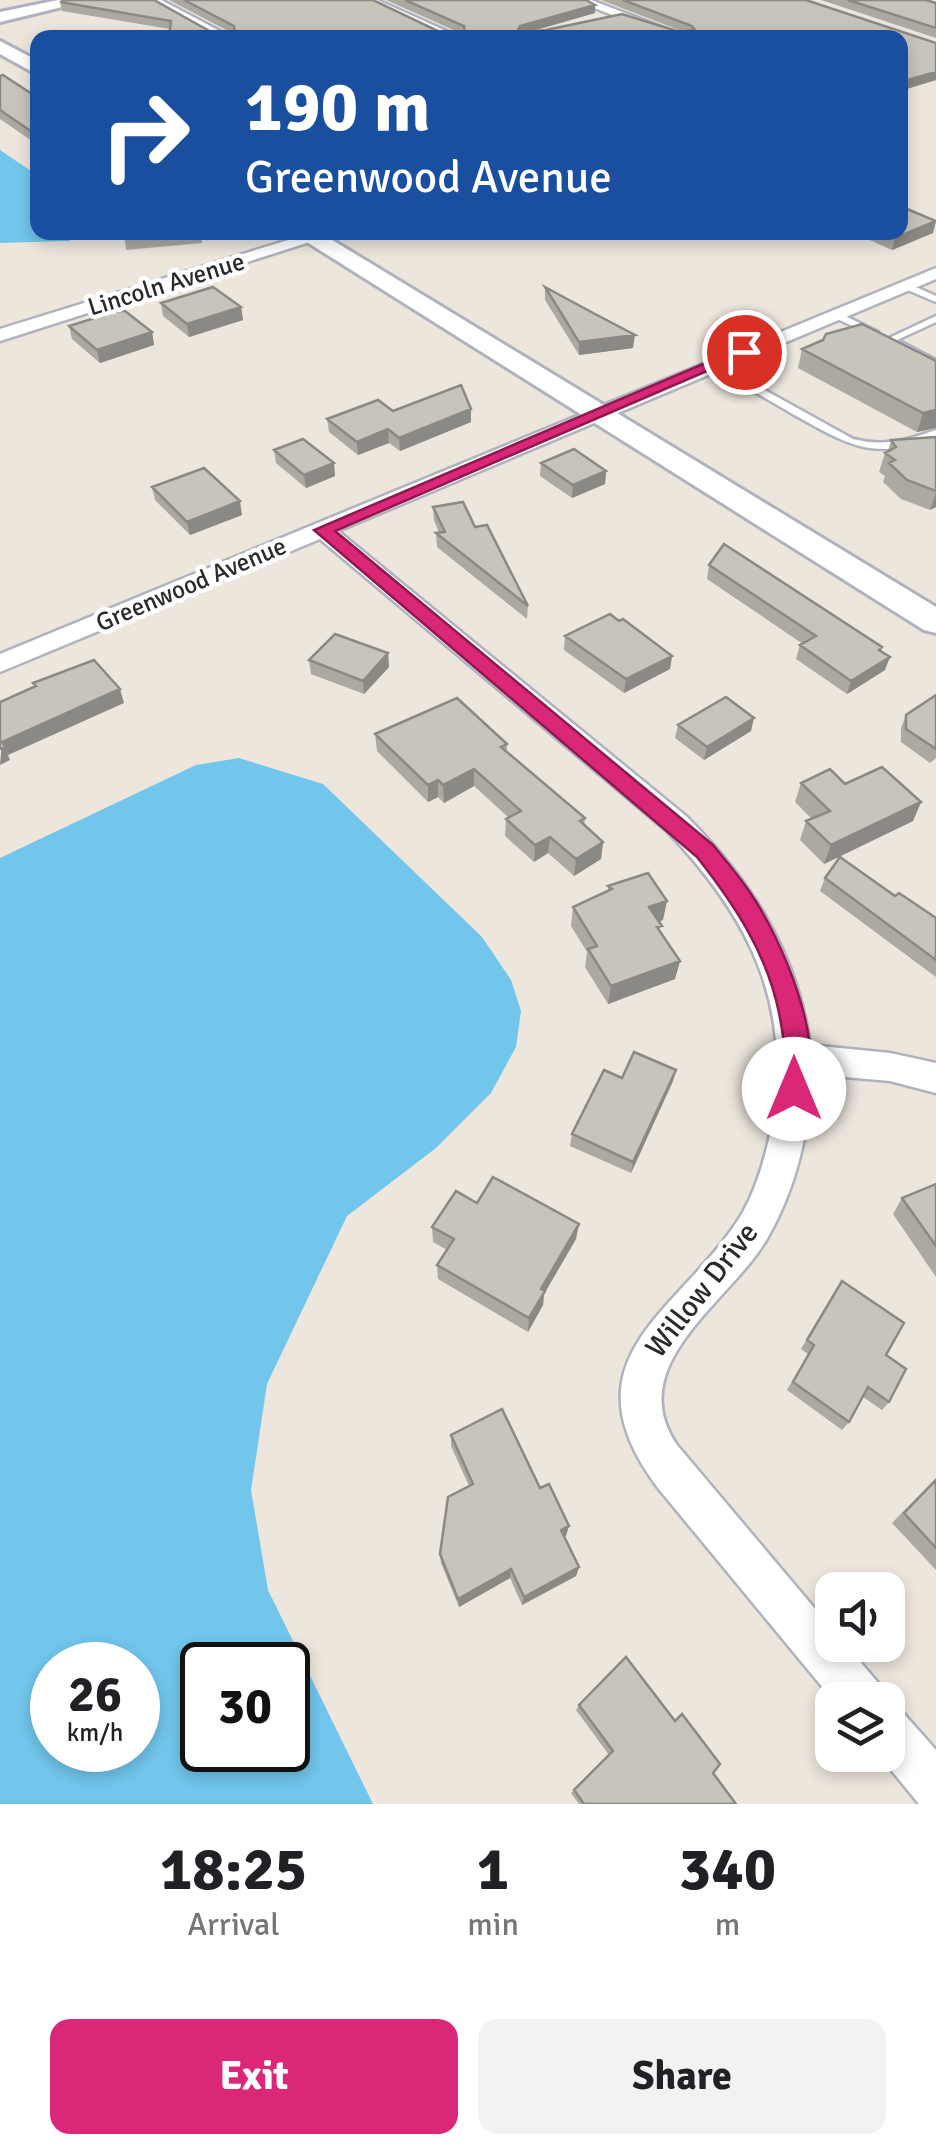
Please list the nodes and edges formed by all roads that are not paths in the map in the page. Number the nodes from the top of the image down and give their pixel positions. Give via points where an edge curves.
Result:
1 (84, 0) edge
2 (152, 0) edge
3 (367, 0) edge
4 (580, 0) edge
5 (618, 14) junction
6 (0, 17) edge
7 (594, 20) edge
8 (212, 30) edge
9 (437, 30) edge
10 (662, 30) edge
11 (0, 46) edge
12 (30, 64) edge
13 (300, 240) edge
14 (324, 240) edge
15 (936, 273) edge
16 (906, 286) junction
17 (936, 299) edge
18 (836, 314) junction
19 (936, 320) edge
20 (0, 336) edge
21 (890, 340) junction
22 (936, 364) edge
23 (713, 365) junction
24 (597, 414) junction
25 (936, 432) edge
26 (323, 530) junction
27 (936, 622) edge
28 (0, 664) edge
29 (798, 1058) junction
30 (936, 1078) edge
31 (847, 1682) edge
32 (905, 1751) edge
33 (936, 1788) edge

1 - 6 main road
2 - 8 street
3 - 9 street
4 - 5 street
5 - 7 street
5 - 10 street
11 - 12 main road
13 - 20 street, Lincoln Avenue
14 - 24 main road
15 - 16 street, Greenwood Avenue
16 - 17 lane
16 - 18 street, Greenwood Avenue
18 - 21 lane
18 - 23 street, Greenwood Avenue
19 - 21 lane
21 - 22 lane
23 - 24 street, Greenwood Avenue
23 - 25 lane via 870,448 895,448
24 - 26 street, Greenwood Avenue
24 - 27 main road
26 - 28 street, Greenwood Avenue
26 - 29 street, Willow Drive via 705,851 770,949
29 - 30 street
29 - 31 street, Willow Drive via 792,1120 769,1199 744,1244 644,1366 642,1424 674,1475
32 - 33 street

